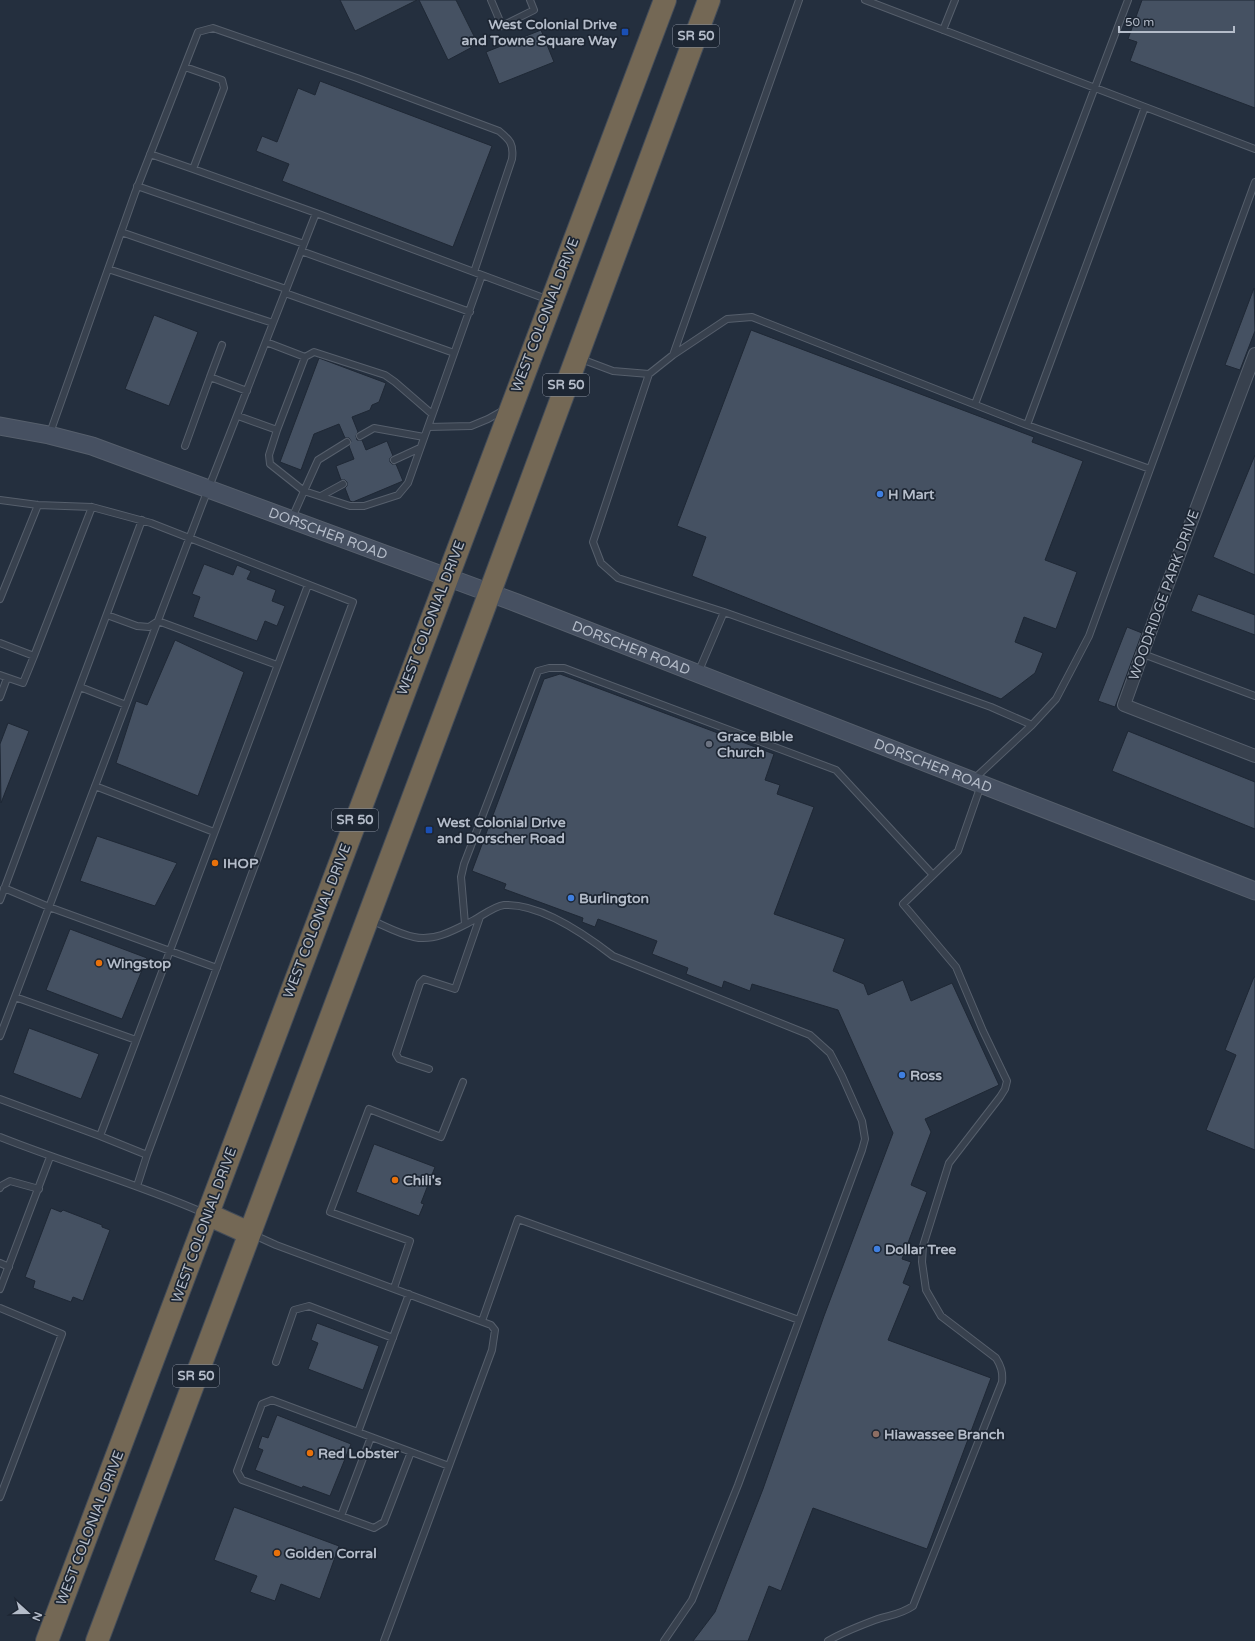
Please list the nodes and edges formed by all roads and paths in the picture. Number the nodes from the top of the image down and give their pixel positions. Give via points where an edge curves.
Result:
1 (491, 0) edge
2 (530, 0) edge
3 (665, 0) edge
4 (694, 0) edge
5 (709, 0) edge
6 (799, 0) edge
7 (865, 0) edge
8 (955, 0) edge
9 (1128, 0) edge
10 (943, 30) junction
11 (184, 67) junction
12 (682, 72) junction
13 (1096, 88) junction
14 (1145, 107) junction
15 (1255, 149) edge
16 (150, 154) junction
17 (193, 169) junction
18 (1255, 182) edge
19 (138, 186) junction
20 (316, 213) junction
21 (121, 232) junction
22 (304, 244) junction
23 (301, 251) junction
24 (108, 269) junction
25 (474, 272) junction
26 (482, 275) junction
27 (286, 291) junction
28 (551, 300) junction
29 (470, 312) junction
30 (273, 323) junction
31 (266, 342) junction
32 (222, 345) dead end
33 (454, 353) junction
34 (1255, 354) edge
35 (673, 355) junction
36 (305, 357) junction
37 (576, 357) junction
38 (649, 374) junction
39 (210, 377) junction
40 (248, 391) junction
41 (975, 404) junction
42 (511, 407) junction
43 (432, 414) junction
44 (238, 416) junction
45 (1028, 425) junction
46 (0, 426) edge
47 (428, 427) junction
48 (277, 430) junction
49 (50, 435) junction
50 (360, 436) dead end
51 (424, 437) junction
52 (347, 442) dead end
53 (185, 446) dead end
54 (420, 448) junction
55 (394, 460) dead end
56 (1150, 469) junction
57 (343, 484) dead end
58 (208, 489) junction
59 (304, 491) junction
60 (321, 496) junction
61 (0, 500) edge
62 (18, 502) junction
63 (0, 503) edge
64 (38, 505) junction
65 (92, 507) junction
66 (291, 519) junction
67 (142, 520) junction
68 (190, 539) junction
69 (446, 576) junction
70 (308, 585) junction
71 (490, 593) junction
72 (0, 599) edge
73 (724, 612) junction
74 (107, 615) junction
75 (158, 621) junction
76 (0, 643) edge
77 (1143, 654) junction
78 (34, 656) junction
79 (277, 665) junction
80 (698, 673) junction
81 (0, 675) edge
82 (7, 678) junction
83 (80, 687) junction
84 (1255, 696) edge
85 (0, 697) edge
86 (126, 705) junction
87 (1032, 725) junction
88 (1255, 756) edge
89 (977, 782) junction
90 (95, 786) junction
91 (214, 832) junction
92 (932, 875) junction
93 (4, 888) junction
94 (1255, 891) edge
95 (0, 900) edge
96 (49, 907) junction
97 (480, 917) junction
98 (367, 919) junction
99 (465, 924) junction
100 (169, 951) junction
101 (217, 968) junction
102 (15, 997) junction
103 (0, 1036) edge
104 (136, 1040) junction
105 (429, 1069) dead end
106 (462, 1082) dead end
107 (0, 1099) edge
108 (100, 1136) junction
109 (0, 1137) edge
110 (147, 1155) junction
111 (50, 1157) junction
112 (137, 1186) junction
113 (0, 1188) edge
114 (39, 1189) junction
115 (207, 1214) junction
116 (250, 1233) junction
117 (0, 1263) edge
118 (9, 1267) junction
119 (394, 1288) junction
120 (0, 1289) edge
121 (409, 1294) junction
122 (0, 1308) edge
123 (799, 1320) junction
124 (482, 1321) junction
125 (393, 1338) junction
126 (276, 1362) dead end
127 (358, 1432) junction
128 (371, 1437) junction
129 (411, 1452) junction
130 (449, 1466) junction
131 (0, 1497) edge
132 (342, 1516) junction
133 (56, 1616) junction
134 (47, 1641) edge
135 (52, 1641) edge
136 (96, 1641) edge
137 (384, 1641) edge
138 (664, 1641) edge
139 (828, 1641) edge

1 - 2 lane via 502,26 534,10
3 - 28 highway, WEST COLONIAL DRIVE / SR 50
4 - 12 highway
5 - 12 highway, SR 50
6 - 35 lane
7 - 10 lane
8 - 10 lane
9 - 13 lane
10 - 13 lane
11 - 16 lane
11 - 17 lane via 222,80 224,88
11 - 25 lane via 198,32 213,28 499,131 510,140 512,159
12 - 37 highway, SR 50
13 - 14 lane
13 - 41 lane
14 - 15 lane
14 - 45 lane
16 - 17 lane
16 - 19 lane
17 - 20 lane
18 - 56 lane
19 - 21 lane
19 - 22 lane
20 - 22 lane
20 - 25 lane
21 - 24 lane
21 - 27 lane
22 - 23 lane
23 - 27 lane
23 - 29 lane
24 - 30 lane
24 - 49 lane
25 - 26 lane
26 - 28 lane
26 - 29 lane
27 - 30 lane
27 - 33 lane
28 - 42 highway, WEST COLONIAL DRIVE / SR 50
29 - 33 lane
30 - 31 lane
31 - 36 lane
31 - 40 lane
32 - 39 lane
33 - 43 lane
34 - 77 street, WOODRIDGE PARK DRIVE
35 - 38 lane
35 - 41 lane via 727,319 752,317
36 - 43 lane via 314,352 385,375
36 - 48 lane
37 - 38 lane via 612,371
37 - 71 highway, SR 50
38 - 73 lane via 593,542 601,563 618,578
39 - 40 lane
39 - 53 lane
40 - 44 lane
41 - 45 lane
42 - 47 lane via 471,426
42 - 69 highway, WEST COLONIAL DRIVE / SR 50
43 - 47 lane
44 - 48 lane
44 - 58 lane
45 - 56 lane
46 - 49 street, DORSCHER ROAD
47 - 51 lane
48 - 59 lane via 269,455 270,464
49 - 58 street, DORSCHER ROAD via 92,446
50 - 51 lane via 374,428
51 - 54 lane
52 - 59 lane via 318,460
54 - 55 lane
54 - 60 lane via 408,483 398,495 364,506 350,506
56 - 87 lane via 1089,636 1056,699
57 - 60 lane
58 - 66 street, DORSCHER ROAD
58 - 68 lane
59 - 60 lane
59 - 66 lane
61 - 62 lane
62 - 63 lane
62 - 64 lane
64 - 65 lane
64 - 72 lane
65 - 67 lane
65 - 78 lane
66 - 69 street, DORSCHER ROAD
67 - 68 lane
67 - 74 lane
68 - 70 lane
68 - 75 lane
69 - 71 street, DORSCHER ROAD
69 - 115 highway, WEST COLONIAL DRIVE / SR 50
70 - 79 lane
70 - 101 lane via 353,602
71 - 80 street, DORSCHER ROAD
71 - 98 highway, SR 50
73 - 80 lane
73 - 87 lane via 991,707
74 - 75 lane via 137,626 149,627
74 - 83 lane
75 - 79 lane
75 - 86 lane
76 - 78 lane
77 - 84 lane
77 - 88 street, WOODRIDGE PARK DRIVE via 1124,705
78 - 82 lane via 23,684
79 - 91 lane
80 - 89 street, DORSCHER ROAD
81 - 82 lane
82 - 85 lane
83 - 86 lane
83 - 93 lane
86 - 90 lane
87 - 89 lane
89 - 92 lane via 958,852
89 - 94 street, DORSCHER ROAD
90 - 91 lane
90 - 96 lane
91 - 100 lane
92 - 99 lane via 836,770 564,668 549,668 538,671 464,864 461,877
92 - 139 lane via 902,904 956,967 1007,1081 1000,1097 949,1163 923,1246 922,1262 926,1290 941,1316 996,1358 1003,1374 1002,1382 913,1606
93 - 95 lane
93 - 96 lane
96 - 100 lane
96 - 102 lane
97 - 99 lane
97 - 105 lane via 455,989 424,979 420,983 405,1026 396,1054 399,1059
97 - 123 lane via 502,905 522,906 547,915 586,935 614,956 810,1035 830,1053 862,1121 865,1139
98 - 99 lane via 414,937 434,937 452,932
98 - 116 highway, SR 50
100 - 101 lane
100 - 104 lane
101 - 110 lane
102 - 103 lane
102 - 104 lane
104 - 108 lane
106 - 119 lane via 442,1137 369,1109 330,1212 410,1241
107 - 108 lane
108 - 110 lane
109 - 111 lane
110 - 112 lane
111 - 112 lane
111 - 114 lane
112 - 115 lane
113 - 114 lane via 10,1180
114 - 118 lane
115 - 116 highway
115 - 133 highway, WEST COLONIAL DRIVE / SR 50
116 - 119 lane
116 - 136 highway, SR 50
117 - 118 lane
118 - 120 lane
119 - 121 lane
121 - 124 lane
121 - 125 lane
122 - 131 lane via 62,1334
123 - 124 lane via 518,1219
123 - 138 lane via 692,1600
124 - 130 lane via 491,1325 494,1330 492,1350
125 - 126 lane via 309,1306 294,1310
125 - 127 lane
127 - 128 lane
127 - 132 lane via 272,1400 262,1404 237,1471 242,1480
128 - 129 lane
128 - 132 lane
129 - 130 lane
129 - 132 lane via 384,1522 374,1528
130 - 137 lane
133 - 134 highway, WEST COLONIAL DRIVE / SR 50
133 - 135 highway

